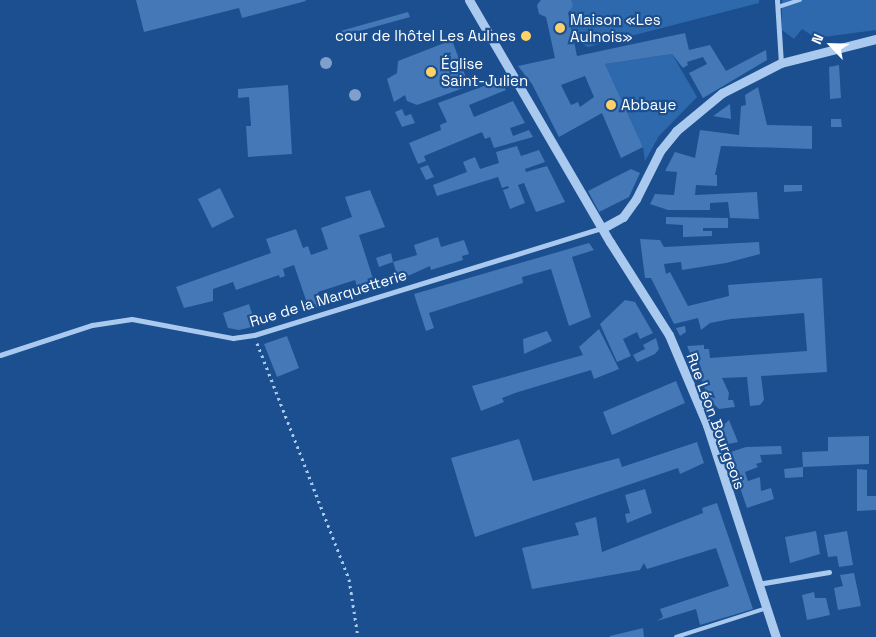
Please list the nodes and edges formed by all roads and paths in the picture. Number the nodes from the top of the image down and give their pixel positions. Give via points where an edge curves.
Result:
1 (469, 0) edge
2 (777, 0) edge
3 (800, 0) edge
4 (778, 7) junction
5 (876, 39) edge
6 (780, 63) junction
7 (602, 228) junction
8 (254, 335) junction
9 (0, 355) edge
10 (829, 572) dead end
11 (758, 584) junction
12 (767, 608) junction
13 (358, 637) edge
14 (676, 637) edge
15 (776, 637) edge

1 - 7 street, Rue Léon Bourgeois
2 - 4 street
3 - 4 lane
4 - 6 street
5 - 6 street
6 - 7 street via 743,80 687,118 660,151 636,199 623,217
7 - 8 street, Rue de la Marquetterie
7 - 11 street, Rue Léon Bourgeois via 669,335 689,380
8 - 9 street, Rue de la Marquetterie via 233,338 132,319 92,325
8 - 13 path via 349,579
10 - 11 street
11 - 12 street, Rue Léon Bourgeois
12 - 14 lane
12 - 15 street, Rue Léon Bourgeois

